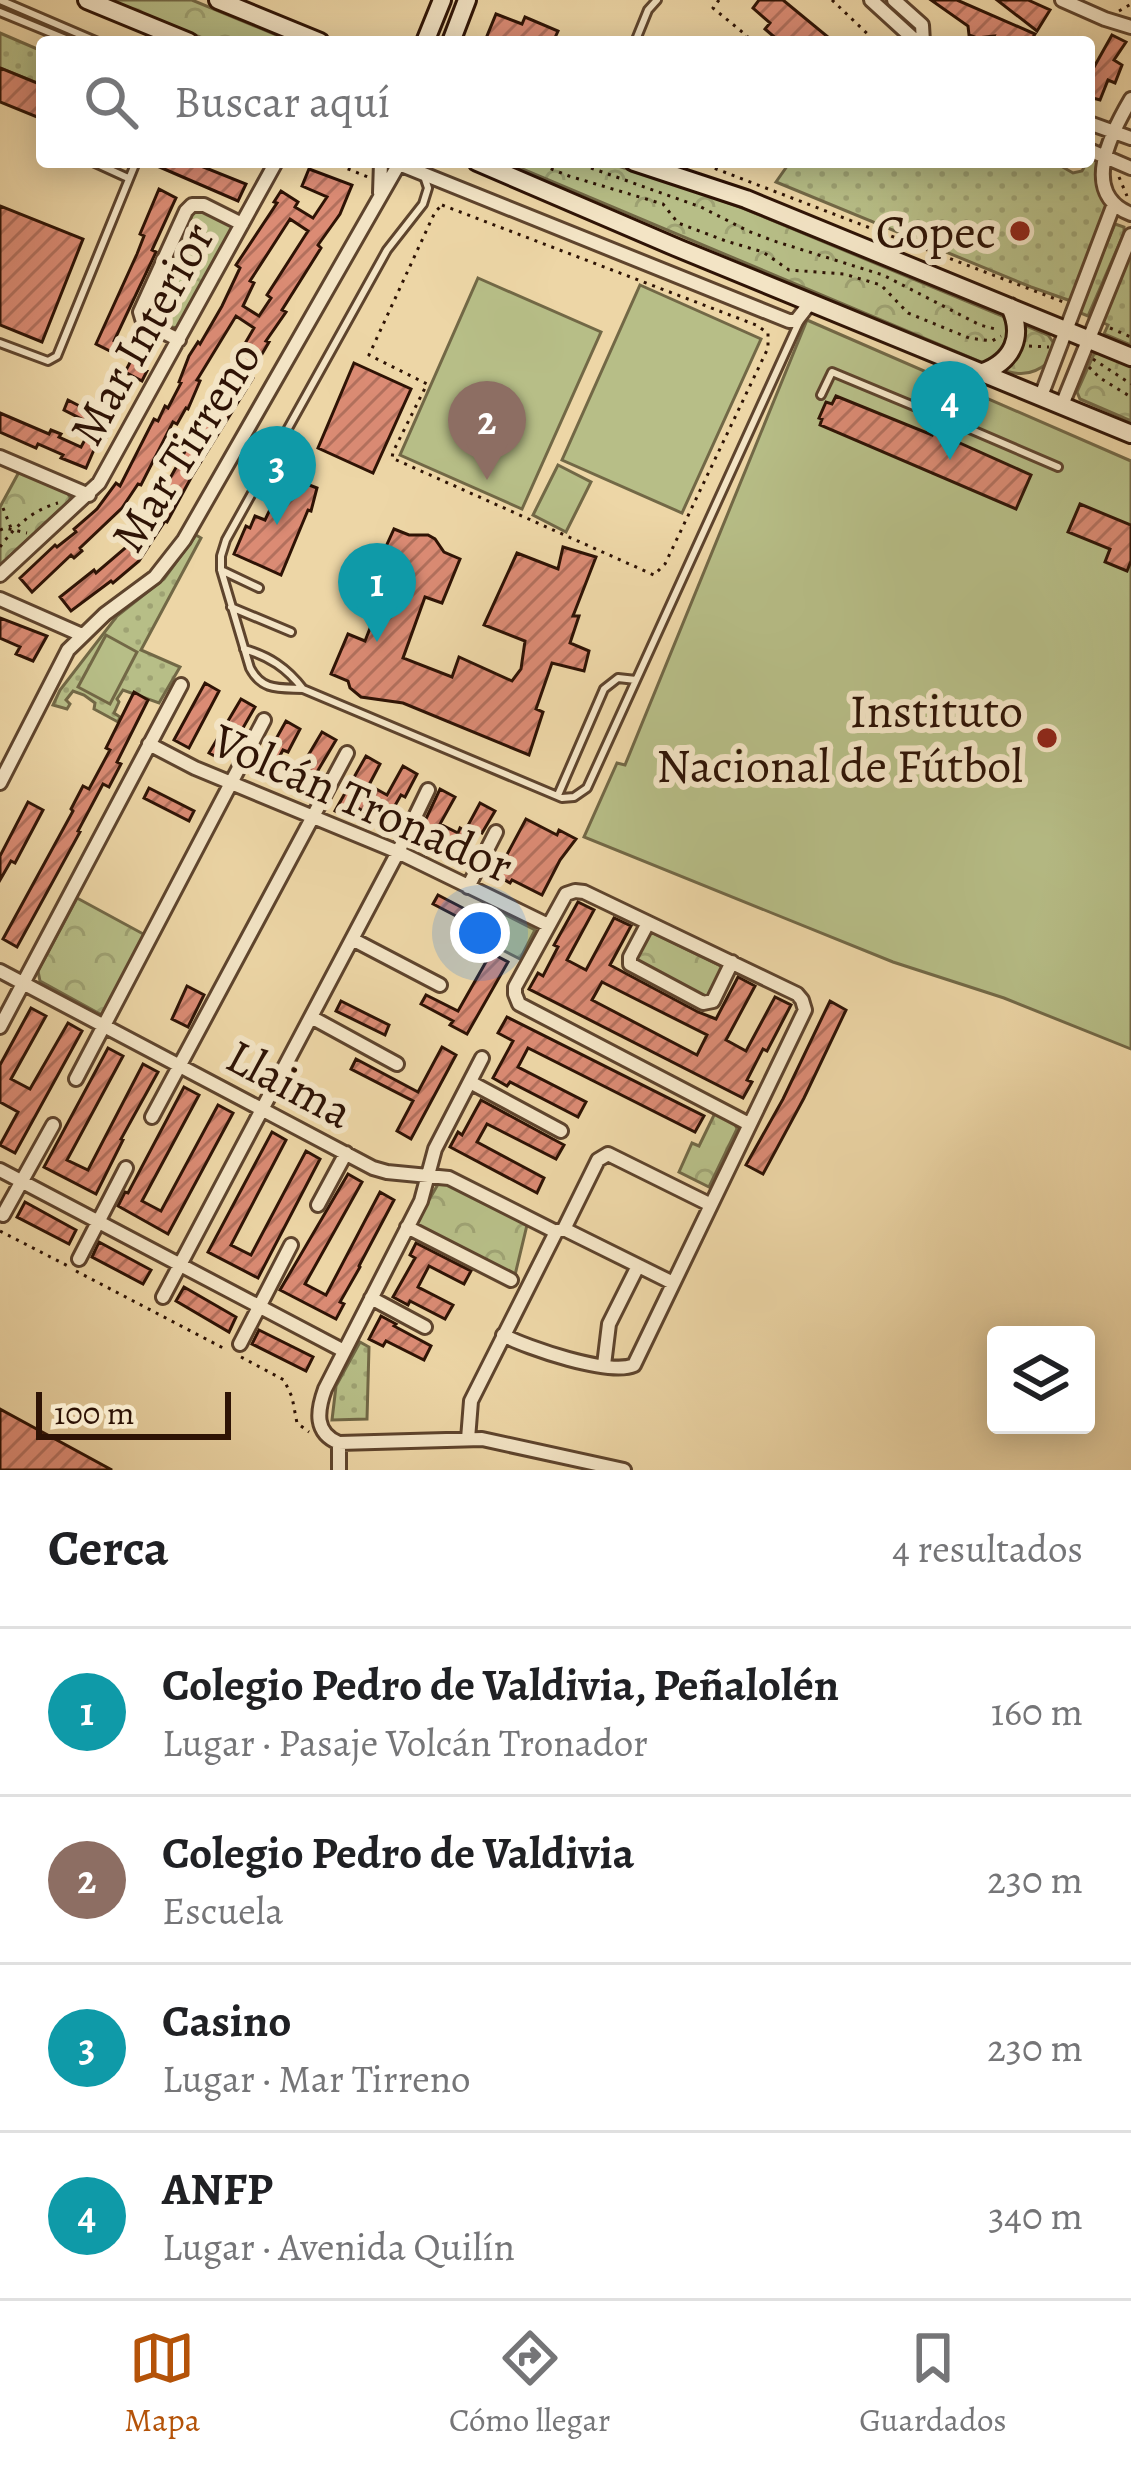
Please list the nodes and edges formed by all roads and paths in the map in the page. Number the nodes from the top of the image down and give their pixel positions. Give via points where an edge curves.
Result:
1 (0, 0) edge
2 (87, 0) edge
3 (218, 0) edge
4 (442, 0) edge
5 (467, 0) edge
6 (657, 0) edge
7 (718, 0) edge
8 (832, 0) edge
9 (871, 0) edge
10 (894, 0) edge
11 (1062, 0) edge
12 (0, 12) edge
13 (1131, 27) edge
14 (291, 35) edge
15 (58, 36) edge
16 (84, 36) edge
17 (174, 36) edge
18 (427, 36) edge
19 (453, 36) edge
20 (637, 36) edge
21 (747, 36) edge
22 (870, 36) edge
23 (913, 36) edge
24 (921, 36) edge
25 (1131, 99) edge
26 (1095, 126) edge
27 (1115, 132) junction
28 (1131, 138) edge
29 (1095, 153) edge
30 (1104, 158) junction
31 (106, 168) edge
32 (133, 168) edge
33 (273, 168) edge
34 (342, 168) edge
35 (381, 168) edge
36 (394, 168) edge
37 (408, 168) edge
38 (490, 168) edge
39 (549, 168) edge
40 (591, 168) edge
41 (652, 168) edge
42 (714, 168) edge
43 (1124, 169) edge
44 (424, 175) junction
45 (129, 178) junction
46 (1131, 184) edge
47 (380, 188) junction
48 (1123, 188) junction
49 (1114, 197) junction
50 (1130, 204) edge
51 (1131, 214) edge
52 (242, 224) junction
53 (1131, 235) edge
54 (1064, 301) dead end
55 (1010, 307) junction
56 (806, 310) junction
57 (1013, 333) junction
58 (1064, 337) junction
59 (179, 340) junction
60 (0, 343) edge
61 (1087, 352) junction
62 (1131, 357) edge
63 (952, 360) junction
64 (983, 372) junction
65 (1131, 385) edge
66 (821, 395) dead end
67 (1041, 396) junction
68 (1131, 397) edge
69 (1062, 405) junction
70 (933, 414) junction
71 (958, 424) junction
72 (1131, 434) edge
73 (393, 452) joint
74 (0, 457) edge
75 (1058, 466) dead end
76 (89, 494) junction
77 (3, 508) edge
78 (0, 530) edge
79 (12, 530) junction
80 (0, 547) edge
81 (220, 570) junction
82 (0, 575) edge
83 (259, 588) dead end
84 (0, 599) edge
85 (231, 608) junction
86 (291, 632) dead end
87 (82, 635) junction
88 (244, 649) junction
89 (636, 680) junction
90 (181, 685) dead end
91 (303, 689) junction
92 (264, 720) dead end
93 (0, 743) edge
94 (149, 744) junction
95 (16, 751) junction
96 (347, 753) dead end
97 (0, 782) edge
98 (232, 783) junction
99 (428, 790) dead end
100 (557, 796) junction
101 (312, 817) junction
102 (496, 832) dead end
103 (398, 852) junction
104 (468, 887) junction
105 (648, 923) junction
106 (548, 925) junction
107 (352, 939) junction
108 (732, 962) junction
109 (0, 971) edge
110 (23, 983) junction
111 (440, 985) dead end
112 (311, 1017) junction
113 (104, 1026) junction
114 (0, 1027) edge
115 (482, 1058) dead end
116 (397, 1064) dead end
117 (179, 1065) junction
118 (76, 1079) dead end
119 (470, 1082) junction
120 (262, 1109) junction
121 (152, 1117) dead end
122 (749, 1124) junction
123 (53, 1125) dead end
124 (561, 1131) dead end
125 (346, 1153) junction
126 (126, 1168) dead end
127 (0, 1170) edge
128 (427, 1176) junction
129 (22, 1182) junction
130 (711, 1204) junction
131 (318, 1205) dead end
132 (4, 1216) dead end
133 (98, 1222) junction
134 (407, 1227) junction
135 (560, 1230) junction
136 (0, 1231) edge
137 (291, 1245) dead end
138 (79, 1259) dead end
139 (179, 1265) junction
140 (638, 1266) junction
141 (511, 1280) dead end
142 (673, 1283) junction
143 (163, 1297) dead end
144 (371, 1298) junction
145 (259, 1307) junction
146 (425, 1327) dead end
147 (502, 1335) junction
148 (240, 1344) dead end
149 (344, 1351) junction
150 (604, 1365) junction
151 (324, 1434) junction
152 (468, 1439) junction
153 (339, 1443) junction
154 (608, 1468) edge
155 (339, 1470) edge
156 (624, 1470) edge

1 - 16 lane
2 - 17 main road
3 - 14 main road
4 - 18 main road
5 - 19 main road
6 - 20 lane
7 - 21 path via 713,8
8 - 22 path
9 - 23 street
10 - 24 street via 922,25
11 - 13 street
12 - 15 lane
25 - 27 street
26 - 27 street
27 - 28 street
27 - 30 street
29 - 30 street
30 - 43 street
30 - 49 street via 1103,188
31 - 45 lane
32 - 45 lane
33 - 52 street, Mar Interior
34 - 47 path
35 - 47 street, Mar Tirreno
36 - 47 street, Mar Tirreno
37 - 44 street
38 - 56 main road
39 - 57 path via 664,204 678,223 763,252 789,271 881,285 908,313 969,338
40 - 57 path via 774,242 883,275 980,325
41 - 55 main road
42 - 54 path
43 - 48 path
44 - 56 street via 789,321
44 - 81 lane via 423,204 387,250 283,436 226,540
45 - 60 lane via 57,356 48,361
46 - 48 path
47 - 87 street, Mar Tirreno via 177,550
48 - 49 path
48 - 50 path
49 - 51 street
49 - 58 street
52 - 59 street, Mar Interior
52 - 59 street via 204,205 186,211 140,312 145,324
53 - 61 street
55 - 57 main road
55 - 58 main road
56 - 63 main road
56 - 89 lane
57 - 58 path
57 - 64 main road via 1003,362
58 - 61 main road
58 - 67 street
59 - 76 street, Mar Interior
61 - 62 main road
61 - 65 path
61 - 68 path via 1100,378
61 - 69 street
63 - 64 main road
63 - 70 lane
64 - 67 main road
64 - 71 lane
66 - 70 lane via 832,372
67 - 69 main road
69 - 72 main road
70 - 71 lane via 943,427
71 - 75 lane
73 - 73 path via 428,384 369,356 442,205 768,333 768,348 654,575 394,460
74 - 76 street
76 - 79 path via 41,508
76 - 82 street, Mar Interior
77 - 79 path
78 - 79 path
79 - 80 path
81 - 83 lane
81 - 85 lane
84 - 87 street
85 - 86 lane
85 - 88 lane
87 - 95 street, Mar Tirreno
88 - 91 lane via 279,664
88 - 91 lane via 256,680
89 - 100 lane via 587,788
89 - 100 lane via 617,678 604,689
90 - 94 street
91 - 100 lane
92 - 98 street
93 - 95 street
94 - 98 street, Volcán Tronador
94 - 110 street
95 - 97 street, Mar Tirreno
96 - 101 street
98 - 101 street, Volcán Tronador
98 - 113 street
99 - 103 street
101 - 103 street, Volcán Tronador
101 - 117 street
102 - 104 street
103 - 104 street, Volcán Tronador
103 - 107 street
104 - 106 street, Volcán Tronador
105 - 106 street via 571,892
105 - 108 street
105 - 108 street via 630,964 704,1003 713,1001
106 - 122 street via 515,987 524,1008
107 - 111 street
107 - 112 street
108 - 122 street via 803,1003
109 - 110 street, Llaima
110 - 113 street, Llaima
110 - 114 street
112 - 116 street
112 - 120 street
113 - 117 street, Llaima
113 - 118 street
115 - 119 street
117 - 120 street, Llaima
117 - 121 street
119 - 124 street
119 - 128 street
120 - 125 street, Llaima
120 - 139 street
122 - 130 street
123 - 129 street
125 - 128 street, Llaima via 380,1171
125 - 131 street
126 - 133 street
127 - 129 street
128 - 134 street
128 - 135 street, Llaima via 456,1180
129 - 132 street
129 - 133 street
130 - 135 street via 605,1155
130 - 142 street
133 - 138 street
133 - 139 street
134 - 141 street
134 - 144 street
135 - 140 street, Llaima
135 - 147 street
136 - 151 path via 277,1375 297,1423
137 - 145 street
139 - 143 street
139 - 145 street
140 - 142 street, Llaima
140 - 150 street via 609,1324
142 - 150 street via 637,1361 623,1369
144 - 146 street
144 - 149 street
145 - 148 street
145 - 149 street
147 - 150 street
147 - 152 street via 471,1401
149 - 151 street via 323,1394
151 - 153 street
152 - 153 street
152 - 154 street
153 - 155 street
154 - 156 street

